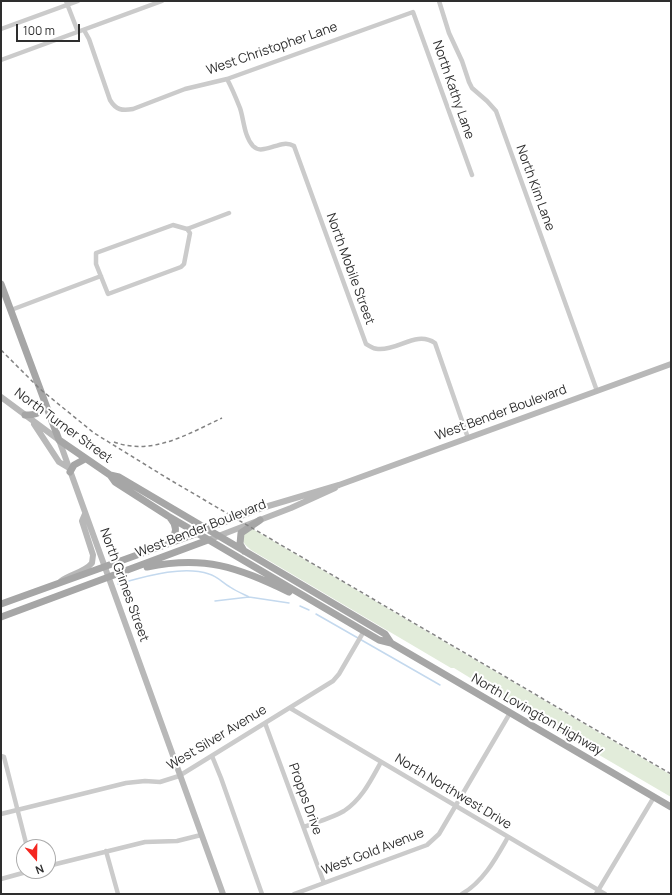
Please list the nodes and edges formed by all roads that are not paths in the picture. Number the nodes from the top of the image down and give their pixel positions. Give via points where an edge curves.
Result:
1 (78, 1) edge
2 (162, 1) edge
3 (439, 1) edge
4 (67, 3) edge
5 (413, 12) joint
6 (1, 29) edge
7 (84, 30) junction
8 (78, 32) junction
9 (1, 60) edge
10 (228, 79) junction
11 (472, 175) dead end
12 (229, 213) dead end
13 (188, 229) junction
14 (100, 276) junction
15 (1, 284) edge
16 (11, 310) junction
17 (671, 364) edge
18 (596, 391) junction
19 (1, 397) edge
20 (45, 404) junction
21 (25, 415) junction
22 (33, 421) junction
23 (468, 438) junction
24 (59, 440) junction
25 (85, 459) junction
26 (69, 470) junction
27 (110, 475) junction
28 (340, 485) junction
29 (85, 514) junction
30 (168, 516) junction
31 (260, 520) junction
32 (207, 529) junction
33 (197, 533) junction
34 (218, 536) junction
35 (208, 540) junction
36 (169, 543) junction
37 (244, 551) junction
38 (105, 567) junction
39 (129, 570) junction
40 (109, 578) junction
41 (58, 584) junction
42 (302, 595) junction
43 (19, 598) junction
44 (1, 604) edge
45 (23, 609) junction
46 (1, 617) edge
47 (364, 632) junction
48 (391, 643) junction
49 (290, 708) junction
50 (510, 713) junction
51 (265, 723) junction
52 (2, 756) edge
53 (212, 756) junction
54 (381, 762) junction
55 (179, 776) junction
56 (654, 797) junction
57 (455, 806) junction
58 (671, 807) edge
59 (18, 810) junction
60 (1, 814) edge
61 (304, 827) junction
62 (202, 835) junction
63 (508, 837) junction
64 (25, 839) edge
65 (106, 852) junction
66 (56, 864) edge
67 (16, 874) edge
68 (1, 878) edge
69 (324, 883) junction
70 (597, 892) edge
71 (118, 894) edge
72 (223, 894) edge
73 (262, 894) edge
74 (294, 894) edge
75 (462, 894) edge
76 (605, 894) edge

1 - 4 street
2 - 7 street
3 - 18 street, North Kim Lane via 472,88 496,111
4 - 6 street
4 - 8 street
5 - 10 street, West Christopher Lane
5 - 11 street, North Kathy Lane
7 - 8 street
7 - 10 street, West Christopher Lane via 110,100 119,110 133,109 186,89
8 - 9 street
10 - 23 street, North Mobile Street via 253,146 265,149 280,144 294,146 366,344 378,349 418,339 430,339 435,343
12 - 13 street
13 - 14 street via 173,225 96,253
13 - 14 street via 190,233 184,264 179,269 108,294
14 - 16 street
15 - 16 main road, North Grimes Street
16 - 20 main road, North Grimes Street
17 - 18 main road, West Bender Boulevard
18 - 23 main road, West Bender Boulevard
19 - 21 main road, North Turner Street
20 - 21 main road via 38,414
20 - 24 main road, North Grimes Street
21 - 22 main road, North Turner Street
22 - 24 main road, North Turner Street
22 - 26 main road via 59,462
23 - 28 main road, West Bender Boulevard
24 - 25 main road, North Turner Street
24 - 26 main road, North Grimes Street
25 - 26 main road
25 - 27 main road, North Turner Street
26 - 29 main road, North Grimes Street
27 - 30 main road, North Turner Street via 115,482
27 - 32 main road, North Turner Street via 119,477
28 - 31 main road, West Bender Boulevard via 329,492
28 - 32 main road, West Bender Boulevard via 266,506
29 - 38 main road, North Grimes Street
29 - 41 main road via 82,521 93,555 92,563 85,569 67,576
30 - 33 main road, North Turner Street
30 - 36 main road via 176,527
31 - 34 main road, West Bender Boulevard
31 - 37 main road via 241,533 240,544
32 - 33 main road, West Bender Boulevard
32 - 34 main road, North Lovington Highway
33 - 35 main road, North Turner Street
33 - 36 main road, West Bender Boulevard
34 - 35 main road, West Bender Boulevard
34 - 37 main road, North Lovington Highway
35 - 39 main road, West Bender Boulevard
35 - 42 main road, North Lovington Highway
36 - 38 main road, West Bender Boulevard
37 - 48 main road, North Lovington Highway via 385,634
38 - 40 main road, North Grimes Street
38 - 41 main road, West Bender Boulevard
39 - 40 main road, West Bender Boulevard
39 - 42 main road via 172,562 208,563 238,570
40 - 45 main road, West Bender Boulevard
40 - 55 main road, North Grimes Street
41 - 43 main road, West Bender Boulevard
42 - 47 main road, North Lovington Highway
43 - 44 main road, West Bender Boulevard
43 - 45 main road
45 - 46 main road, West Bender Boulevard
47 - 48 main road, North Lovington Highway
47 - 49 street, West Silver Avenue via 333,681
48 - 50 main road, North Lovington Highway
49 - 51 street, West Silver Avenue
49 - 54 street, North Northwest Drive
50 - 56 main road, North Lovington Highway
50 - 57 street, West Gold Avenue
51 - 53 street, West Silver Avenue
51 - 61 street, Propps Drive
52 - 59 street
53 - 55 street, West Silver Avenue
53 - 73 street
54 - 57 street, North Northwest Drive
54 - 61 street via 354,804 343,812
55 - 59 street, West Silver Avenue via 166,781 126,783
55 - 62 main road, North Grimes Street
56 - 58 main road, North Lovington Highway
56 - 70 street
57 - 63 street, North Northwest Drive
57 - 69 street, West Gold Avenue via 439,834 427,845
59 - 60 street, West Silver Avenue
59 - 64 street
61 - 69 street, Propps Drive
62 - 65 street via 177,841 145,842
62 - 72 main road, North Grimes Street
63 - 70 street, North Northwest Drive
63 - 75 street via 486,872
65 - 66 street
65 - 71 street
67 - 68 street
69 - 74 street, West Gold Avenue
70 - 76 street, North Northwest Drive

